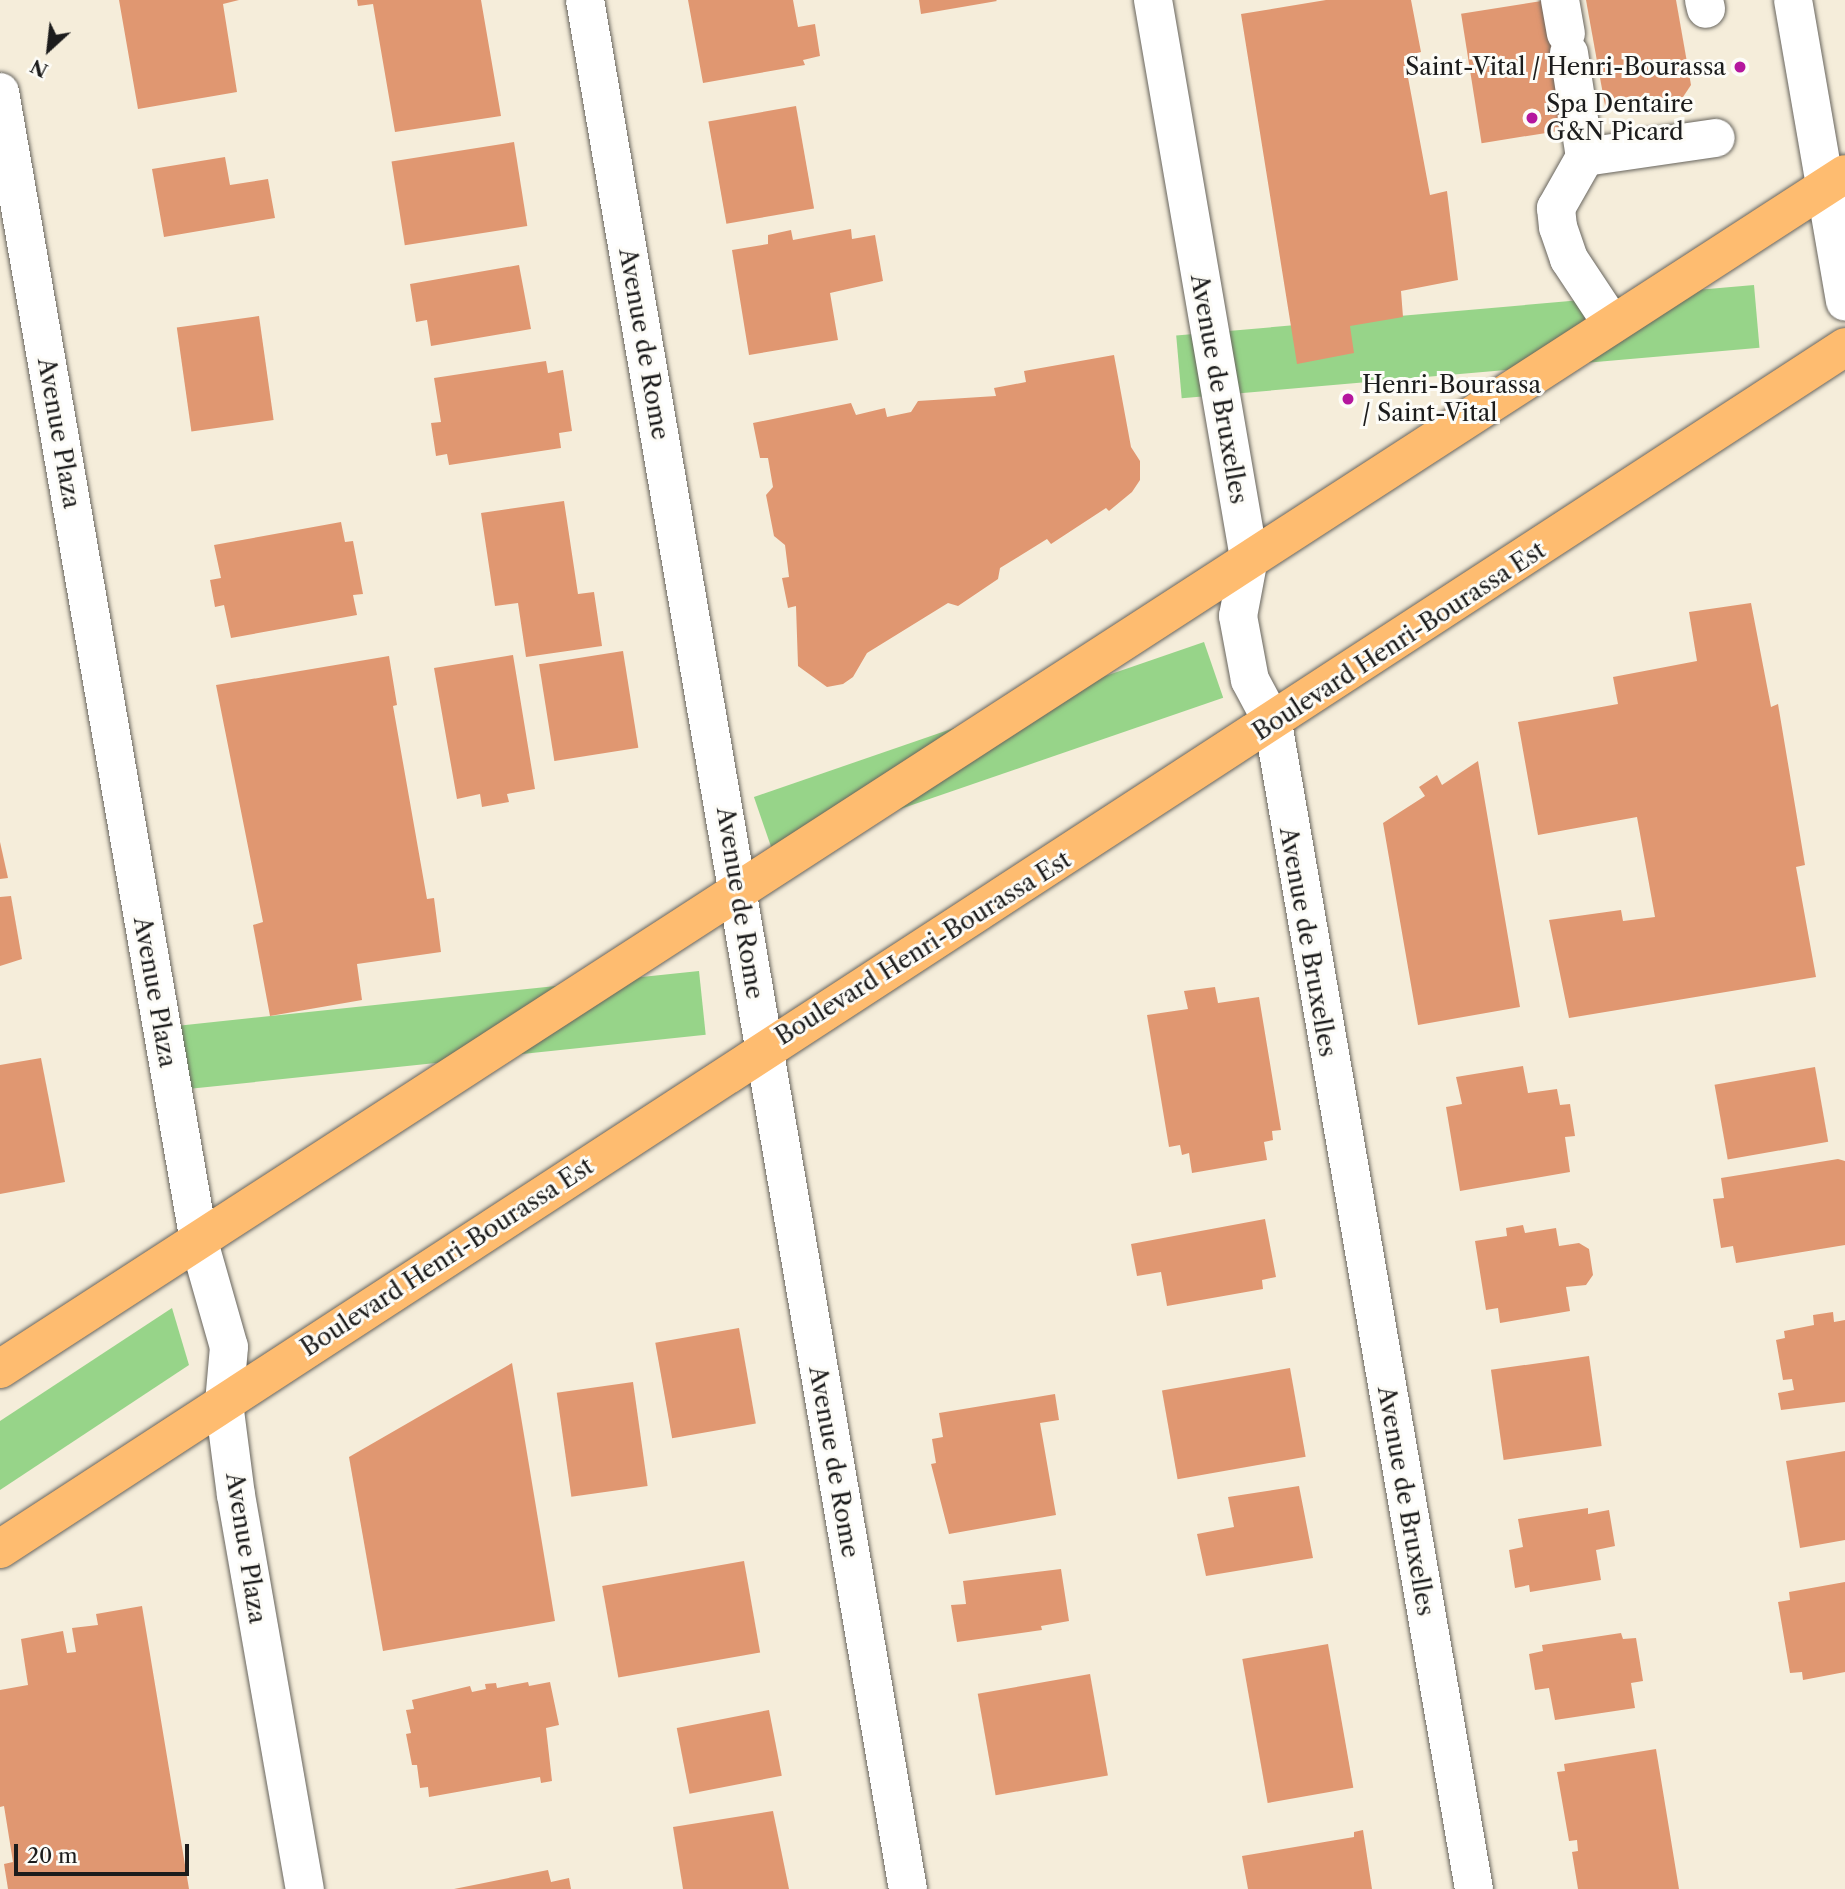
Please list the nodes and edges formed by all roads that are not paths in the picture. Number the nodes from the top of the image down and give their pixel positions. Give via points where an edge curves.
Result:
1 (585, 0) edge
2 (1153, 0) edge
3 (1793, 0) edge
4 (1565, 28) edge
5 (0, 92) edge
6 (1716, 138) dead end
7 (1585, 157) junction
8 (1835, 180) edge
9 (1845, 302) edge
10 (1612, 324) junction
11 (1845, 346) edge
12 (1249, 558) junction
13 (1273, 723) junction
14 (739, 889) junction
15 (762, 1049) junction
16 (199, 1242) junction
17 (0, 1368) edge
18 (224, 1403) junction
19 (0, 1549) edge
20 (305, 1889) edge
21 (908, 1889) edge
22 (1474, 1889) edge

1 - 14 street, Avenue de Rome
2 - 12 street, Avenue de Bruxelles
3 - 8 street
4 - 7 street
5 - 16 street, Avenue Plaza
6 - 7 street
7 - 10 street via 1556,208 1558,227 1569,259
8 - 9 street
8 - 10 main road
10 - 12 main road
11 - 13 main road, Boulevard Henri-Bourassa Est
12 - 13 street, Avenue de Bruxelles via 1238,616 1250,680
12 - 14 main road
13 - 15 main road, Boulevard Henri-Bourassa Est
13 - 22 street, Avenue de Bruxelles
14 - 15 street, Avenue de Rome
14 - 16 main road
15 - 18 main road, Boulevard Henri-Bourassa Est
15 - 21 street, Avenue de Rome
16 - 17 main road
16 - 18 street, Avenue Plaza via 229,1347
18 - 19 main road, Boulevard Henri-Bourassa Est
18 - 20 street, Avenue Plaza

